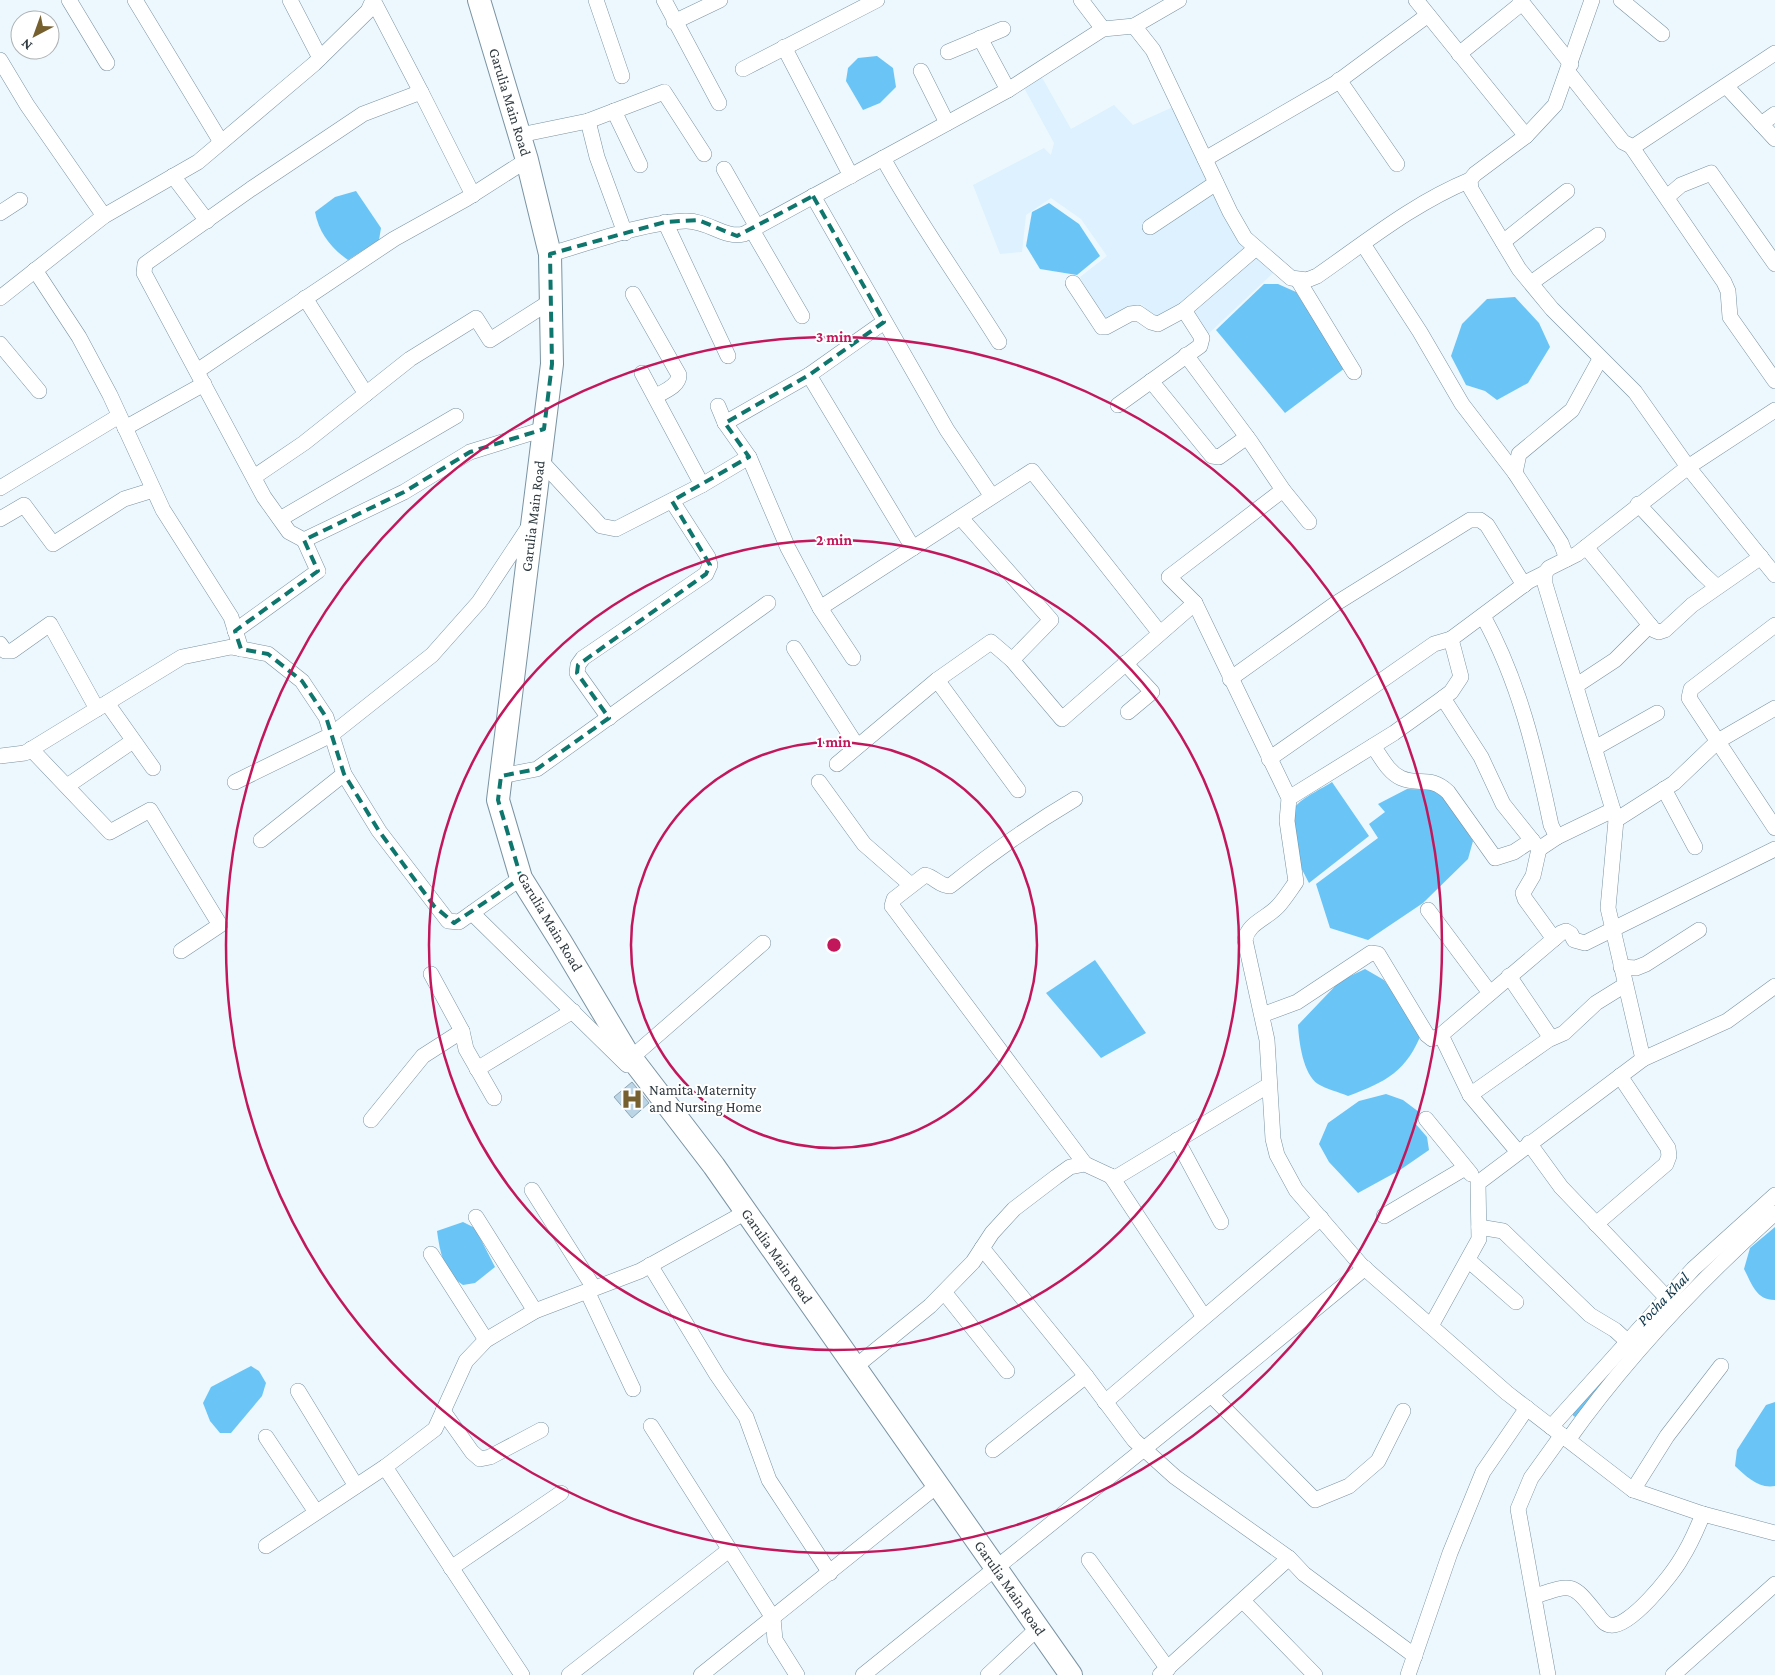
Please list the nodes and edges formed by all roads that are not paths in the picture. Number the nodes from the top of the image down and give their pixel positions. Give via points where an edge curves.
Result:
1 (69, 0) edge
2 (135, 0) edge
3 (290, 0) edge
4 (373, 0) edge
5 (479, 0) edge
6 (596, 0) edge
7 (664, 0) edge
8 (720, 0) edge
9 (877, 0) edge
10 (1081, 0) edge
11 (1179, 0) edge
12 (1416, 0) edge
13 (1592, 0) edge
14 (1621, 0) edge
15 (1521, 1) edge
16 (1428, 15) junction
17 (674, 22) junction
18 (1134, 26) junction
19 (1103, 28) junction
20 (1002, 29) dead end
21 (1662, 34) dead end
22 (980, 38) junction
23 (784, 47) junction
24 (948, 52) dead end
25 (1775, 53) edge
26 (1460, 54) junction
27 (320, 58) junction
28 (0, 60) edge
29 (107, 63) dead end
30 (1570, 68) junction
31 (743, 69) dead end
32 (921, 70) dead end
33 (622, 76) dead end
34 (1339, 80) junction
35 (1726, 86) junction
36 (1008, 90) junction
37 (421, 92) junction
38 (719, 103) dead end
39 (614, 111) junction
40 (1775, 114) edge
41 (588, 121) junction
42 (947, 123) junction
43 (1762, 124) junction
44 (520, 135) junction
45 (1526, 136) junction
46 (1775, 139) edge
47 (222, 142) junction
48 (1631, 146) junction
49 (704, 154) dead end
50 (884, 158) junction
51 (1205, 159) junction
52 (527, 160) junction
53 (1397, 164) dead end
54 (640, 166) dead end
55 (724, 169) dead end
56 (173, 176) junction
57 (851, 176) junction
58 (1470, 180) junction
59 (1216, 183) junction
60 (1567, 191) dead end
61 (473, 195) junction
62 (813, 196) junction
63 (1667, 197) junction
64 (20, 200) dead end
65 (0, 213) edge
66 (104, 216) junction
67 (207, 220) junction
68 (665, 222) junction
69 (1150, 227) dead end
70 (754, 228) junction
71 (625, 233) junction
72 (1598, 235) dead end
73 (1503, 242) junction
74 (1363, 244) junction
75 (1256, 248) junction
76 (550, 254) junction
77 (1775, 264) edge
78 (35, 270) junction
79 (1298, 280) junction
80 (1073, 283) dead end
81 (1531, 283) junction
82 (633, 294) dead end
83 (0, 298) edge
84 (305, 298) junction
85 (551, 301) junction
86 (1184, 310) junction
87 (802, 316) dead end
88 (884, 322) junction
89 (999, 342) dead end
90 (0, 344) edge
91 (1186, 355) junction
92 (728, 356) dead end
93 (1600, 359) junction
94 (1354, 372) dead end
95 (642, 374) dead end
96 (809, 375) junction
97 (200, 378) junction
98 (1151, 381) junction
99 (1775, 381) edge
100 (39, 391) dead end
101 (366, 394) junction
102 (656, 396) junction
103 (1118, 405) dead end
104 (718, 406) dead end
105 (1775, 410) edge
106 (456, 416) dead end
107 (122, 422) junction
108 (726, 423) junction
109 (544, 430) junction
110 (1247, 437) junction
111 (748, 457) junction
112 (540, 460) junction
113 (1688, 467) junction
114 (1515, 473) junction
115 (254, 477) junction
116 (702, 485) junction
117 (0, 488) edge
118 (153, 490) junction
119 (1282, 490) junction
120 (991, 495) junction
121 (672, 501) junction
122 (1638, 504) junction
123 (961, 518) junction
124 (0, 519) edge
125 (280, 519) junction
126 (533, 521) junction
127 (1309, 522) dead end
128 (304, 540) junction
129 (1586, 547) junction
130 (914, 548) junction
131 (1761, 557) junction
132 (1566, 559) junction
133 (1545, 573) junction
134 (1775, 575) edge
135 (1524, 585) junction
136 (1717, 586) junction
137 (768, 603) dead end
138 (1195, 603) junction
139 (820, 608) junction
140 (1483, 616) junction
141 (1650, 625) junction
142 (1775, 625) edge
143 (235, 631) junction
144 (1159, 632) junction
145 (1451, 639) junction
146 (0, 644) edge
147 (794, 648) dead end
148 (241, 649) junction
149 (854, 658) dead end
150 (1012, 660) junction
151 (1125, 663) junction
152 (1230, 679) junction
153 (937, 680) junction
154 (1577, 686) junction
155 (1443, 698) junction
156 (102, 706) junction
157 (1128, 712) dead end
158 (1658, 713) dead end
159 (1773, 715) edge
160 (609, 718) junction
161 (331, 735) junction
162 (133, 740) junction
163 (1718, 741) junction
164 (857, 746) junction
165 (1373, 746) junction
166 (1595, 748) junction
167 (32, 749) junction
168 (0, 756) edge
169 (1269, 759) junction
170 (838, 764) dead end
171 (153, 768) dead end
172 (344, 774) junction
173 (501, 776) junction
174 (236, 782) dead end
175 (819, 782) dead end
176 (67, 786) junction
177 (1664, 789) junction
178 (1018, 790) dead end
179 (1289, 798) junction
180 (1075, 799) dead end
181 (1614, 815) junction
182 (1775, 828) edge
183 (1557, 837) junction
184 (261, 840) dead end
185 (1536, 845) junction
186 (1695, 847) dead end
187 (1775, 850) edge
188 (521, 878) junction
189 (911, 885) junction
190 (1428, 910) dead end
191 (472, 914) junction
192 (1698, 930) dead end
193 (1613, 931) junction
194 (1554, 939) junction
195 (763, 943) dead end
196 (181, 951) dead end
197 (1621, 967) junction
198 (431, 974) dead end
199 (1509, 976) junction
200 (1625, 986) junction
201 (1775, 986) edge
202 (1490, 993) junction
203 (573, 1011) junction
204 (1262, 1015) junction
205 (462, 1031) junction
206 (1441, 1035) junction
207 (1551, 1038) junction
208 (1643, 1059) junction
209 (637, 1065) junction
210 (477, 1069) junction
211 (1620, 1076) junction
212 (1268, 1085) junction
213 (1470, 1095) junction
214 (494, 1098) dead end
215 (1426, 1119) dead end
216 (371, 1120) dead end
217 (1177, 1140) junction
218 (1524, 1148) junction
219 (1085, 1164) junction
220 (1465, 1168) junction
221 (1110, 1176) junction
222 (1478, 1183) junction
223 (532, 1190) dead end
224 (1775, 1196) edge
225 (746, 1212) junction
226 (1775, 1213) edge
227 (1384, 1216) dead end
228 (476, 1217) dead end
229 (1321, 1218) junction
230 (1221, 1222) dead end
231 (1596, 1224) junction
232 (1479, 1227) junction
233 (982, 1248) junction
234 (431, 1254) dead end
235 (1468, 1260) junction
236 (650, 1266) junction
237 (1365, 1268) junction
238 (590, 1290) junction
239 (944, 1292) junction
240 (1667, 1298) junction
241 (1516, 1302) dead end
242 (534, 1311) junction
243 (1204, 1317) junction
244 (1431, 1326) junction
245 (486, 1340) junction
246 (1627, 1341) junction
247 (1721, 1366) dead end
248 (855, 1367) junction
249 (1007, 1371) dead end
250 (1086, 1376) junction
251 (633, 1389) dead end
252 (298, 1391) dead end
253 (1211, 1395) junction
254 (1105, 1402) junction
255 (1527, 1408) junction
256 (443, 1411) junction
257 (1403, 1411) dead end
258 (650, 1426) dead end
259 (541, 1430) dead end
260 (1560, 1434) junction
261 (266, 1437) dead end
262 (1144, 1449) junction
263 (993, 1450) dead end
264 (385, 1467) junction
265 (356, 1486) junction
266 (938, 1486) junction
267 (1633, 1490) junction
268 (561, 1493) dead end
269 (316, 1512) junction
270 (1704, 1514) junction
271 (1775, 1533) edge
272 (266, 1546) dead end
273 (729, 1550) junction
274 (1289, 1558) junction
275 (1089, 1560) dead end
276 (451, 1568) junction
277 (996, 1568) junction
278 (830, 1573) junction
279 (1775, 1584) edge
280 (1535, 1596) junction
281 (1243, 1601) junction
282 (773, 1618) junction
283 (1038, 1628) junction
284 (1415, 1656) junction
285 (1172, 1670) edge
286 (522, 1675) edge
287 (569, 1675) edge
288 (701, 1675) edge
289 (797, 1675) edge
290 (863, 1675) edge
291 (988, 1675) edge
292 (1072, 1675) edge
293 (1315, 1675) edge
294 (1408, 1675) edge
295 (1548, 1675) edge
296 (1673, 1675) edge

1 - 29 street
2 - 47 street
3 - 27 street
4 - 27 street via 368,11
4 - 37 street
5 - 44 street, Garulia Main Road
6 - 33 street
7 - 17 street
8 - 17 street
9 - 23 street
10 - 19 street
11 - 18 street
12 - 16 street
13 - 30 street
14 - 21 street
15 - 26 street
15 - 30 street
16 - 26 street
16 - 34 street
17 - 38 street
18 - 19 street
18 - 51 street via 1154,50
19 - 36 street
20 - 22 street
22 - 24 street
22 - 36 street
23 - 31 street
23 - 57 street
25 - 35 street
26 - 45 street
27 - 47 street
28 - 66 street via 26,105
30 - 45 street via 1556,105
30 - 48 street via 1623,142
32 - 42 street
34 - 51 street
34 - 53 street
35 - 43 street
35 - 48 street
36 - 42 street
37 - 61 street
37 - 67 street via 363,114
39 - 41 street
39 - 49 street via 664,92
39 - 54 street
40 - 43 street
41 - 44 street
41 - 71 street via 597,157
42 - 50 street
43 - 46 street
44 - 52 street, Garulia Main Road
45 - 58 street
47 - 56 street via 198,162
48 - 63 street
50 - 57 street
50 - 89 street via 909,204
51 - 59 street
52 - 61 street
52 - 76 street, Garulia Main Road
55 - 70 street
56 - 66 street
56 - 67 street
57 - 62 street
58 - 73 street via 1471,189
58 - 74 street via 1448,189
59 - 69 street
59 - 75 street via 1245,238
60 - 73 street
61 - 84 street via 394,239
62 - 70 street
62 - 88 street
63 - 77 street via 1681,185 1711,173
63 - 99 street via 1724,282 1730,317
64 - 65 street
66 - 78 street
67 - 97 street via 145,264 144,273
68 - 70 street via 698,220 737,236
68 - 71 street
68 - 92 street
70 - 87 street
71 - 76 street
72 - 81 street
73 - 81 street
74 - 79 street via 1317,276
74 - 114 street via 1462,404
75 - 79 street via 1291,278
75 - 86 street
76 - 85 street, Garulia Main Road
78 - 83 street
78 - 107 street via 79,337
79 - 94 street
80 - 86 street via 1102,327 1138,313 1158,324
81 - 93 street
82 - 102 street via 679,375 675,384
84 - 97 street
84 - 101 street
85 - 101 street via 490,340 476,318 410,359
85 - 109 street, Garulia Main Road via 552,364
86 - 91 street via 1202,342
88 - 96 street
88 - 120 street via 946,430
90 - 100 street
91 - 98 street
91 - 110 street
93 - 113 street via 1635,392
93 - 114 street via 1572,410 1519,454
95 - 102 street
96 - 108 street
96 - 130 street
97 - 107 street
97 - 115 street
98 - 103 street
98 - 110 street via 1207,454 1219,457
101 - 115 street
102 - 116 street
104 - 108 street
105 - 113 street
106 - 125 street
107 - 117 street
107 - 118 street
108 - 111 street
109 - 112 street, Garulia Main Road
109 - 128 street via 470,452 404,492
110 - 119 street
111 - 116 street
111 - 139 street via 788,548
112 - 121 street via 601,526 616,529
112 - 126 street, Garulia Main Road
113 - 122 street
113 - 131 street
114 - 132 street via 1561,543
115 - 125 street
116 - 121 street
118 - 124 street via 124,499 53,544 24,505
118 - 143 street via 231,617
119 - 127 street
119 - 138 street via 1169,577
120 - 123 street
120 - 144 street via 1032,471
121 - 160 street via 710,565 706,574 583,658 578,665 577,673
122 - 129 street
122 - 136 street
123 - 130 street
123 - 150 street via 1051,620
125 - 128 street via 289,532
126 - 161 street via 478,602 432,655
126 - 173 street, Garulia Main Road
128 - 143 street via 318,571
129 - 132 street
129 - 141 street
130 - 139 street
131 - 134 street
131 - 136 street
132 - 133 street
133 - 135 street
133 - 154 street via 1545,584
135 - 140 street
135 - 152 street via 1487,525 1480,520 1470,520 1335,604
136 - 141 street via 1665,630 1660,632
137 - 160 street
138 - 144 street
138 - 152 street
139 - 149 street
140 - 145 street
140 - 183 street via 1501,649 1512,679 1535,748 1551,825
141 - 154 street via 1615,660
142 - 163 street via 1691,689 1689,698
143 - 148 street
144 - 151 street
145 - 155 street via 1461,677 1452,692
145 - 169 street via 1434,644
146 - 156 street via 5,651 12,651 50,624
147 - 164 street
148 - 156 street via 230,647 182,657
148 - 161 street via 268,654 302,681 326,717
150 - 151 street via 1062,719
150 - 153 street via 991,642
151 - 157 street via 1152,692
152 - 169 street
153 - 164 street
153 - 178 street
154 - 166 street
155 - 165 street
155 - 185 street via 1481,757 1504,804
156 - 162 street
156 - 167 street
158 - 166 street
159 - 163 street
160 - 173 street via 538,768
161 - 172 street
161 - 174 street
162 - 171 street
162 - 176 street
163 - 177 street
163 - 182 street
164 - 170 street
165 - 179 street
165 - 185 street via 1390,770 1404,779 1440,784 1495,858
166 - 181 street
167 - 168 street
167 - 176 street
169 - 179 street
172 - 184 street
172 - 191 street via 378,831 448,921 459,922
173 - 188 street, Garulia Main Road via 498,800
175 - 189 street via 864,844
176 - 196 street via 110,832 150,810 220,925
177 - 181 street
177 - 186 street
179 - 204 street via 1287,821 1296,882 1269,916 1251,926 1245,940
180 - 189 street via 1046,816 950,886 939,884 933,876 926,875
181 - 183 street
181 - 193 street via 1608,908
183 - 185 street
185 - 194 street via 1533,876 1523,893
187 - 193 street
188 - 191 street
188 - 209 street, Garulia Main Road
189 - 219 street via 894,899 895,913
190 - 202 street
191 - 203 street
192 - 197 street via 1646,964 1636,968
193 - 194 street via 1585,943 1574,940 1566,931
193 - 197 street
194 - 199 street
195 - 209 street
197 - 200 street
198 - 205 street
199 - 202 street
199 - 207 street
200 - 207 street via 1596,1002 1564,1033
200 - 208 street
201 - 208 street via 1727,1021
202 - 206 street
203 - 209 street via 627,1064
203 - 210 street
204 - 206 street via 1297,1002 1371,952 1378,954 1426,1035 1432,1038
204 - 212 street via 1267,1040
205 - 210 street via 466,1049
205 - 216 street via 423,1056
206 - 213 street
207 - 213 street
208 - 211 street
209 - 225 street, Garulia Main Road
210 - 214 street
211 - 218 street
211 - 231 street via 1668,1148 1669,1156 1666,1164
212 - 217 street
212 - 229 street via 1273,1138 1278,1155 1296,1190
213 - 218 street
215 - 220 street
217 - 221 street via 1115,1178
217 - 230 street
218 - 222 street
218 - 231 street
219 - 221 street
219 - 233 street via 1070,1167 1014,1210
220 - 222 street
220 - 227 street
221 - 243 street
222 - 232 street
223 - 238 street
224 - 240 street via 1693,1269
225 - 236 street
225 - 248 street, Garulia Main Road
226 - 260 street via 1691,1294 1600,1395
228 - 242 street
229 - 237 street
229 - 243 street
231 - 240 street
232 - 235 street via 1479,1239
232 - 246 street via 1503,1231 1590,1315
233 - 239 street
233 - 250 street
234 - 245 street
235 - 241 street
235 - 244 street
236 - 238 street
236 - 278 street via 746,1417 769,1480
237 - 244 street
237 - 253 street
238 - 242 street
238 - 251 street
239 - 248 street
239 - 249 street
240 - 246 street
242 - 245 street
243 - 254 street
244 - 255 street
245 - 256 street via 466,1360
246 - 260 street
247 - 267 street via 1667,1436
248 - 266 street, Garulia Main Road
250 - 254 street
250 - 263 street
252 - 265 street
253 - 257 street via 1315,1500 1349,1486 1378,1461
253 - 262 street
254 - 262 street
255 - 260 street
255 - 284 street via 1483,1472 1450,1553
256 - 259 street via 480,1459
256 - 264 street via 435,1428
258 - 273 street
260 - 267 street
260 - 280 street via 1530,1478 1518,1509
261 - 269 street
262 - 274 street via 1175,1477
262 - 277 street
264 - 265 street
264 - 276 street
265 - 269 street
266 - 277 street, Garulia Main Road
266 - 278 street
267 - 270 street
268 - 276 street
269 - 272 street
270 - 271 street
270 - 280 street via 1680,1561 1656,1592 1620,1624 1603,1622 1579,1591 1571,1587
273 - 282 street
273 - 287 street
274 - 281 street
274 - 284 street via 1304,1574
275 - 285 street
276 - 286 street
277 - 283 street, Garulia Main Road
277 - 290 street
278 - 282 street
279 - 296 street
280 - 295 street
281 - 285 street
281 - 293 street
282 - 288 street
282 - 289 street via 775,1640
283 - 291 street
283 - 292 street, Garulia Main Road
284 - 294 street

